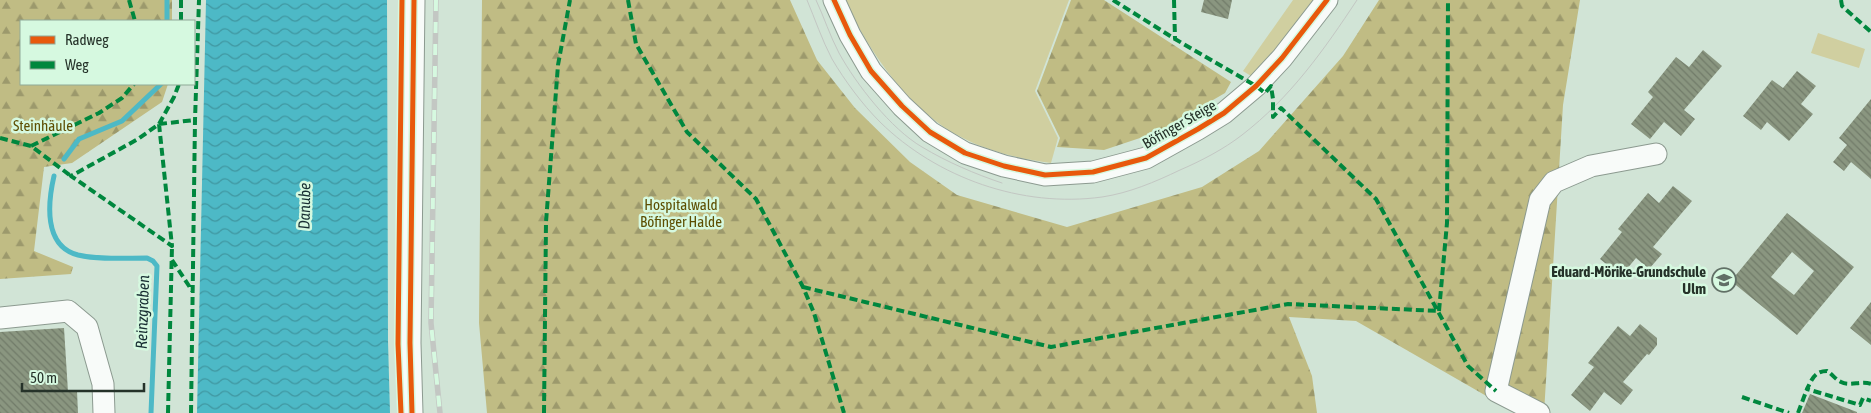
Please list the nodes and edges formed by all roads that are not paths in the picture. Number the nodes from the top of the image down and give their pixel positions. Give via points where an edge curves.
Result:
1 (414, 0) edge
2 (834, 0) edge
3 (1327, 0) edge
4 (1656, 154) dead end
5 (0, 318) edge
6 (104, 413) edge
7 (412, 413) edge
8 (1539, 413) edge

1 - 7 street
2 - 3 street, Böfinger Steige via 871,71 930,132 965,153 1045,175 1093,172 1146,158 1224,113 1282,58
4 - 8 street via 1591,166 1554,182 1540,200 1496,391
5 - 6 street via 68,311 87,327 104,384

